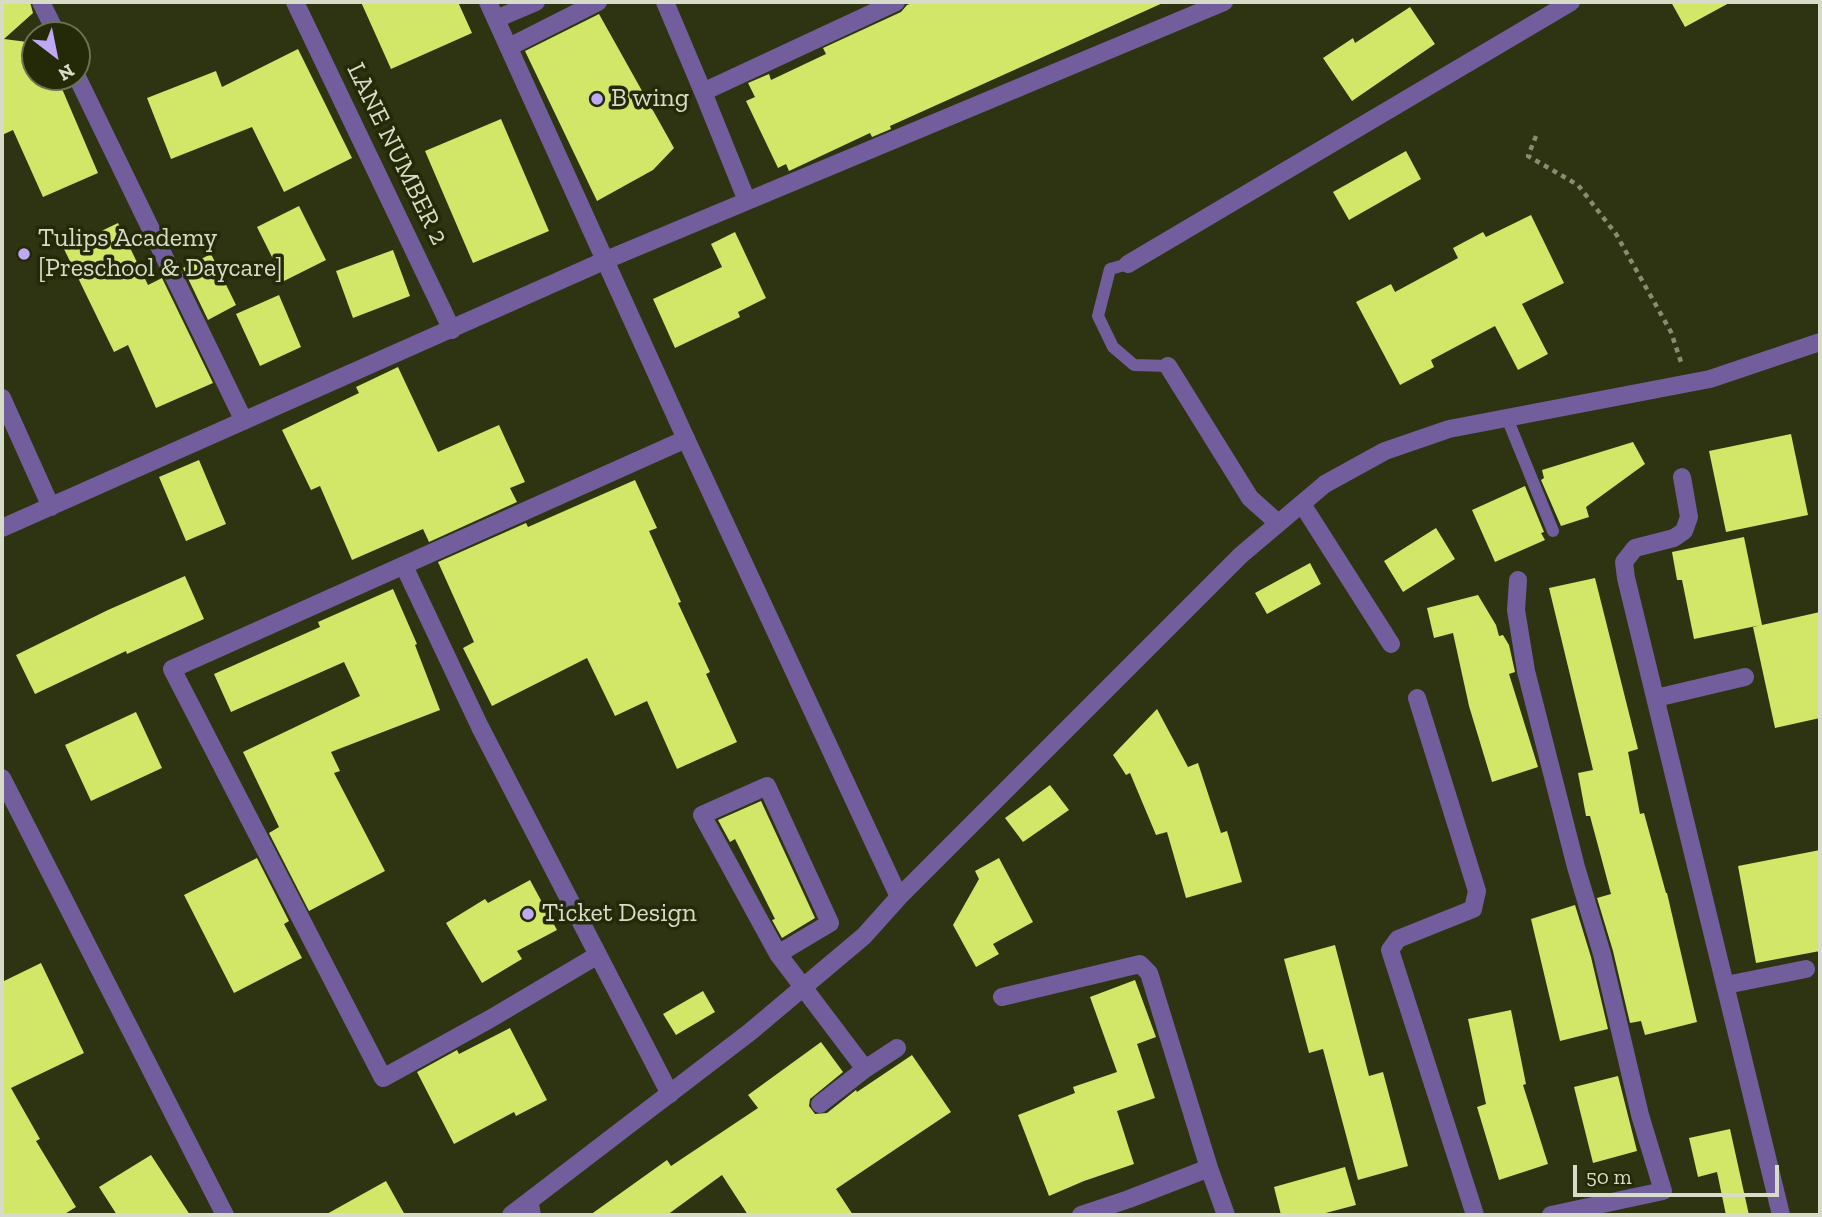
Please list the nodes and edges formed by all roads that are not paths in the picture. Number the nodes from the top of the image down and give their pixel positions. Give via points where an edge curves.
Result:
1 (41, 2) edge
2 (295, 2) edge
3 (488, 2) edge
4 (536, 2) edge
5 (598, 2) edge
6 (665, 2) edge
7 (896, 2) edge
8 (1224, 2) edge
9 (1571, 2) edge
10 (496, 19) junction
11 (50, 21) edge
12 (509, 47) junction
13 (84, 91) edge
14 (703, 92) junction
15 (747, 201) junction
16 (606, 260) junction
17 (1129, 264) joint
18 (452, 330) junction
19 (1820, 342) edge
20 (1168, 366) joint
21 (2, 398) edge
22 (1507, 418) junction
23 (244, 422) junction
24 (686, 439) junction
25 (1682, 477) dead end
26 (1302, 503) junction
27 (51, 507) junction
28 (1278, 523) junction
29 (2, 528) edge
30 (1553, 531) dead end
31 (404, 566) junction
32 (1518, 580) dead end
33 (1391, 644) dead end
34 (1745, 677) dead end
35 (1417, 698) dead end
36 (1656, 698) junction
37 (2, 778) edge
38 (899, 897) junction
39 (778, 954) junction
40 (598, 955) junction
41 (1806, 969) dead end
42 (1726, 985) junction
43 (804, 986) junction
44 (1002, 997) dead end
45 (897, 1048) dead end
46 (865, 1069) junction
47 (670, 1094) junction
48 (820, 1104) dead end
49 (1209, 1168) junction
50 (533, 1208) edge
51 (225, 1215) edge
52 (511, 1215) edge
53 (1081, 1215) edge
54 (1226, 1215) edge
55 (1475, 1215) edge
56 (1551, 1215) edge
57 (1781, 1215) edge

1 - 11 street
2 - 18 street, LANE NUMBER 2
3 - 10 street
4 - 10 street
5 - 12 street
6 - 14 street
7 - 14 street
8 - 15 street
9 - 17 street
10 - 12 street
12 - 16 street
13 - 23 street
14 - 15 street
15 - 16 street
16 - 18 street
16 - 24 street
17 - 20 lane via 1111,269 1098,316 1113,347 1134,365
18 - 23 street
19 - 22 street via 1710,379
20 - 28 street via 1250,498
21 - 27 street
22 - 26 street via 1449,429 1385,451 1325,484
22 - 30 lane
23 - 27 street
24 - 31 street
24 - 38 street
25 - 36 street via 1689,517 1684,531 1635,548 1624,562
26 - 28 street
26 - 33 street
27 - 29 street
28 - 38 street
31 - 40 street via 480,727
31 - 40 street via 172,669 383,1078
32 - 56 street via 1516,610 1526,671 1663,1191
34 - 36 street
35 - 55 street via 1477,891 1473,909 1398,939 1390,950
36 - 42 street
37 - 51 street
38 - 43 street via 864,936
39 - 39 street via 702,815 767,786 830,923
39 - 43 street
40 - 47 street
41 - 42 street
42 - 57 street
43 - 46 street
43 - 47 street
44 - 49 street via 1140,964 1149,973
45 - 46 street
46 - 48 street
47 - 50 street
49 - 53 street
49 - 54 street
50 - 52 street

